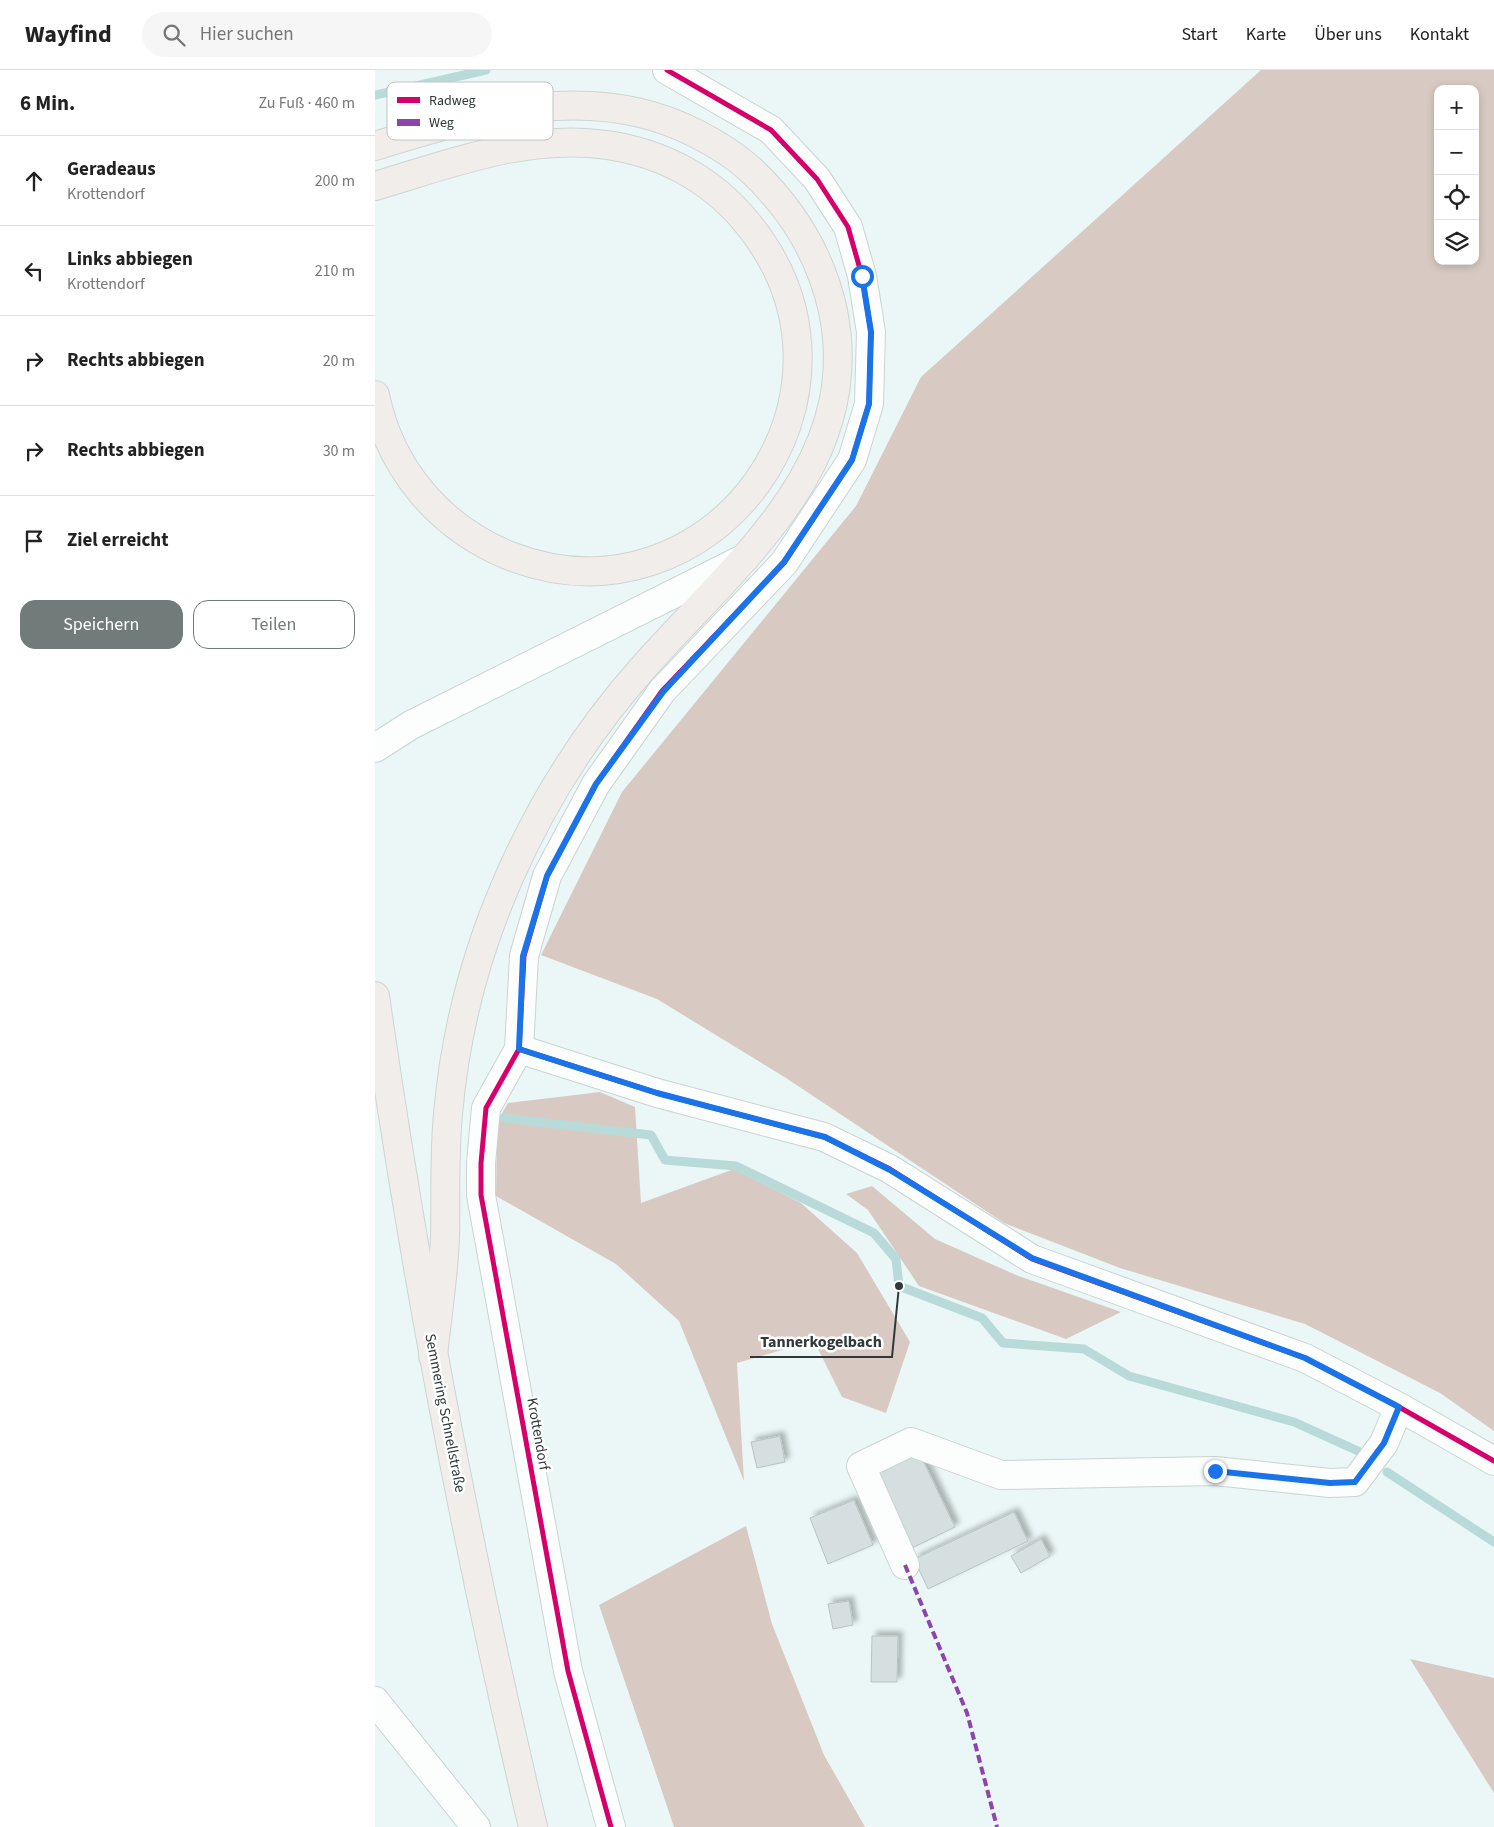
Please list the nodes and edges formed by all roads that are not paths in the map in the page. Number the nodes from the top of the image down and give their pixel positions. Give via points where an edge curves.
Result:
1 (667, 70) edge
2 (553, 105) edge
3 (396, 140) edge
4 (375, 146) edge
5 (375, 186) edge
6 (375, 395) edge
7 (745, 558) junction
8 (375, 748) edge
9 (375, 996) edge
10 (519, 1049) junction
11 (433, 1356) junction
12 (1399, 1407) junction
13 (1494, 1461) edge
14 (905, 1565) dead end
15 (375, 1701) edge
16 (476, 1827) edge
17 (533, 1827) edge
18 (611, 1827) edge

1 - 10 street, Krottendorf via 771,130 817,179 848,227 862,276 871,332 869,404 852,460 784,562 663,692 596,784 547,876 523,956
2 - 7 highway via 602,105 641,112 674,122 715,143 746,165 772,190 797,222 815,256 837,331 839,369 834,404 825,438 810,470 784,510
3 - 4 highway
5 - 6 highway via 486,154 566,143 606,144 672,163 710,187 738,211 777,264 790,298 798,333 799,364 797,394 774,458 753,488 724,519 697,540 660,558 623,568 590,571 554,568 517,558 484,546 457,528 429,502 408,475 390,444
7 - 8 street via 411,725
7 - 11 highway via 641,670 602,718 567,769 508,881 468,994 456,1052 448,1111 444,1173 445,1238
9 - 11 highway, Semmering Schnellstraße
10 - 12 street via 657,1093 825,1137 890,1170 1032,1258 1305,1358
10 - 18 street, Krottendorf via 486,1108 481,1195 569,1671
11 - 17 highway, Semmering Schnellstraße via 494,1658
12 - 13 street
12 - 14 street via 1384,1443 1355,1482 1330,1483 1215,1471 1001,1475 911,1442 861,1466
15 - 16 street

